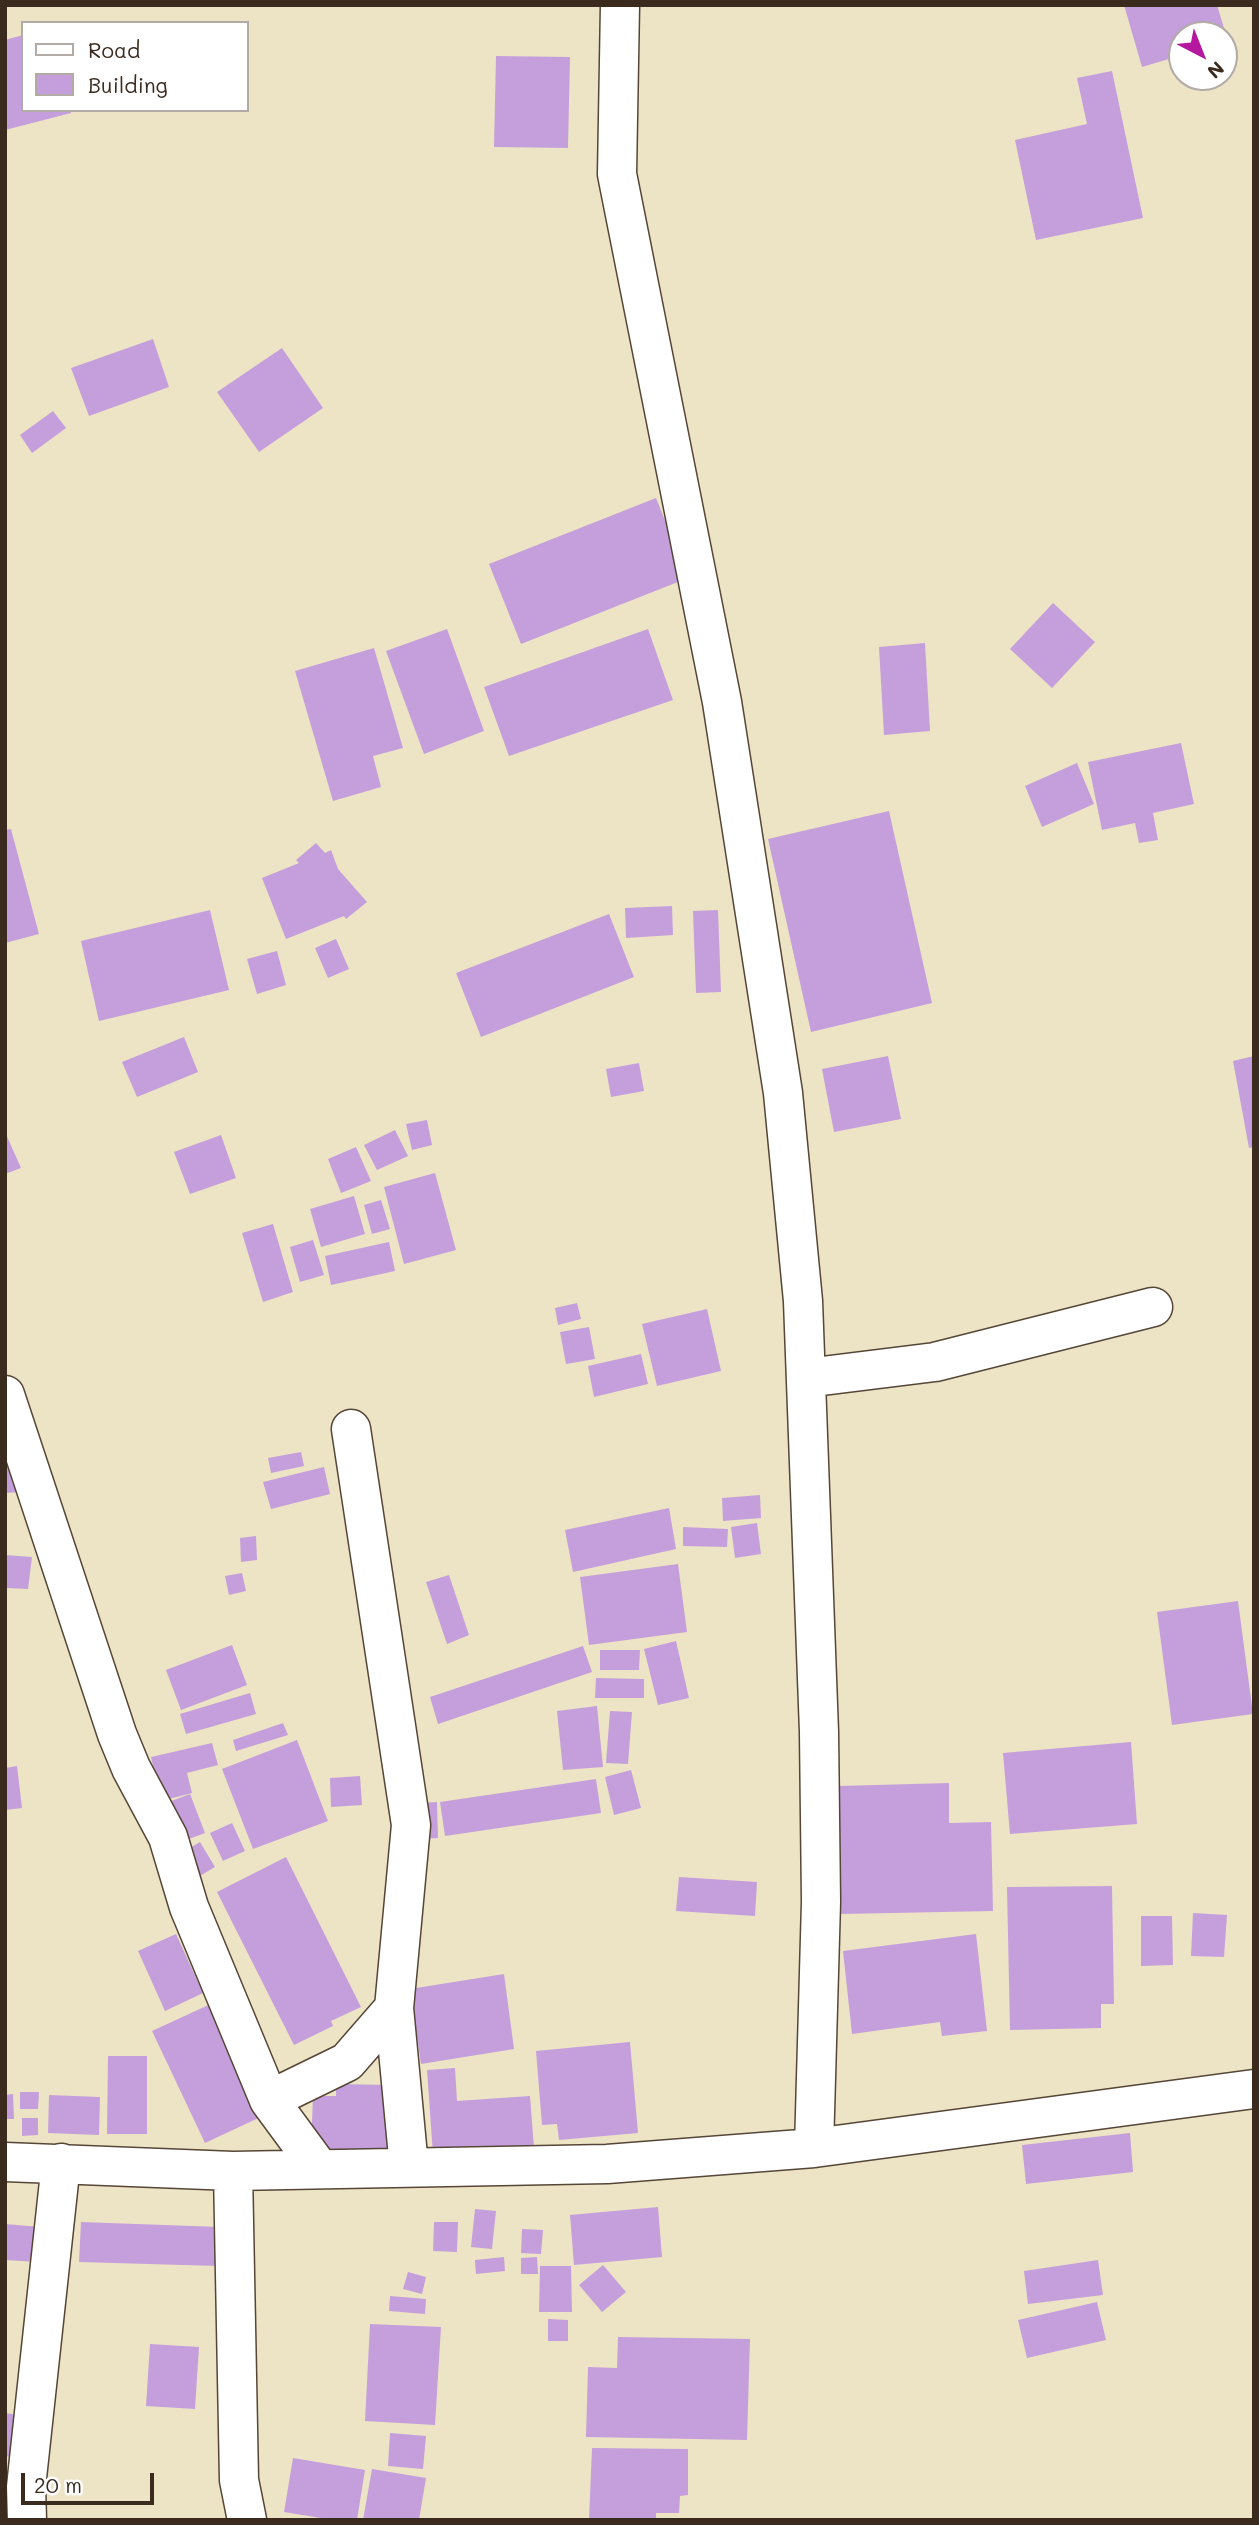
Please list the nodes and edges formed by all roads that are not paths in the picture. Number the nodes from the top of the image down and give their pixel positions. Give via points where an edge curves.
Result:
1 (620, 5) edge
2 (1153, 1307) dead end
3 (806, 1378) junction
4 (5, 1395) edge
5 (351, 1429) dead end
6 (394, 2008) junction
7 (1254, 2090) edge
8 (268, 2099) junction
9 (814, 2148) junction
10 (5, 2162) edge
11 (61, 2163) junction
12 (409, 2167) junction
13 (319, 2168) junction
14 (233, 2171) junction
15 (27, 2520) edge
16 (247, 2520) edge

1 - 3 street via 617,174 722,702 783,1093
2 - 3 street via 935,1362
3 - 9 street via 821,1902
4 - 8 street via 117,1734 168,1838 189,1907
5 - 6 street via 411,1825
6 - 8 street via 347,2062
6 - 12 street
7 - 9 street
8 - 13 street
9 - 12 street via 607,2164
10 - 11 street
11 - 14 street
11 - 15 street via 26,2487
12 - 13 street
13 - 14 street
14 - 16 street via 239,2480

